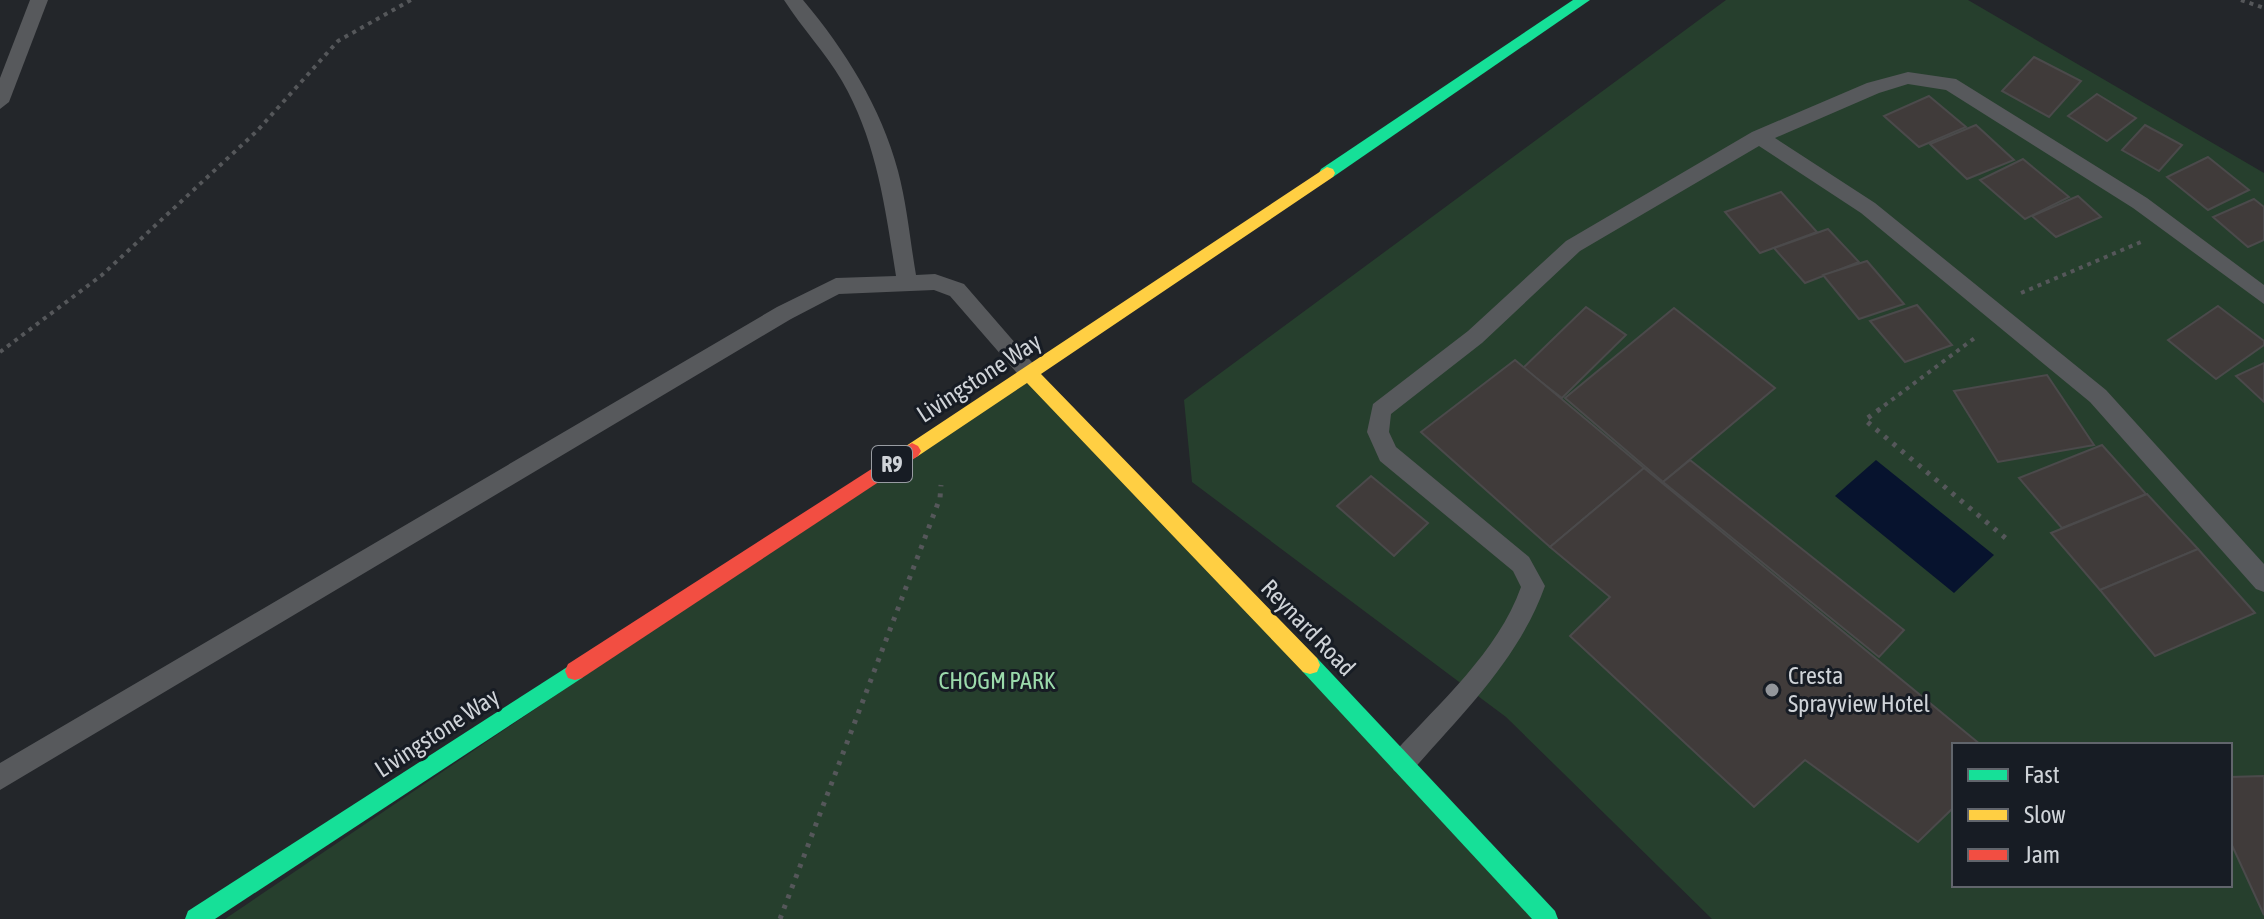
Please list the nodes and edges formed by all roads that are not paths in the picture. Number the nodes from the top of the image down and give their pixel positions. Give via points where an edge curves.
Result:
1 (39, 0) edge
2 (793, 0) edge
3 (1583, 0) edge
4 (0, 102) edge
5 (1759, 137) junction
6 (907, 282) junction
7 (2264, 296) edge
8 (1030, 374) junction
9 (2264, 581) edge
10 (1403, 762) junction
11 (0, 777) edge
12 (196, 919) edge
13 (1547, 919) edge

1 - 4 lane
2 - 6 lane via 855,89 881,149
3 - 8 main road, Livingstone Way / R9
5 - 7 lane via 1908,78 1950,84 2140,203
5 - 9 lane via 1868,208 2098,396
5 - 10 lane via 1573,246 1475,337 1381,410 1378,432 1388,454 1521,564 1533,586 1529,606 1502,643
6 - 8 lane via 935,282 957,290
6 - 11 lane via 836,286 784,313
8 - 10 main road, Reynard Road
8 - 12 main road, Livingstone Way / R9
10 - 13 main road, Reynard Road

